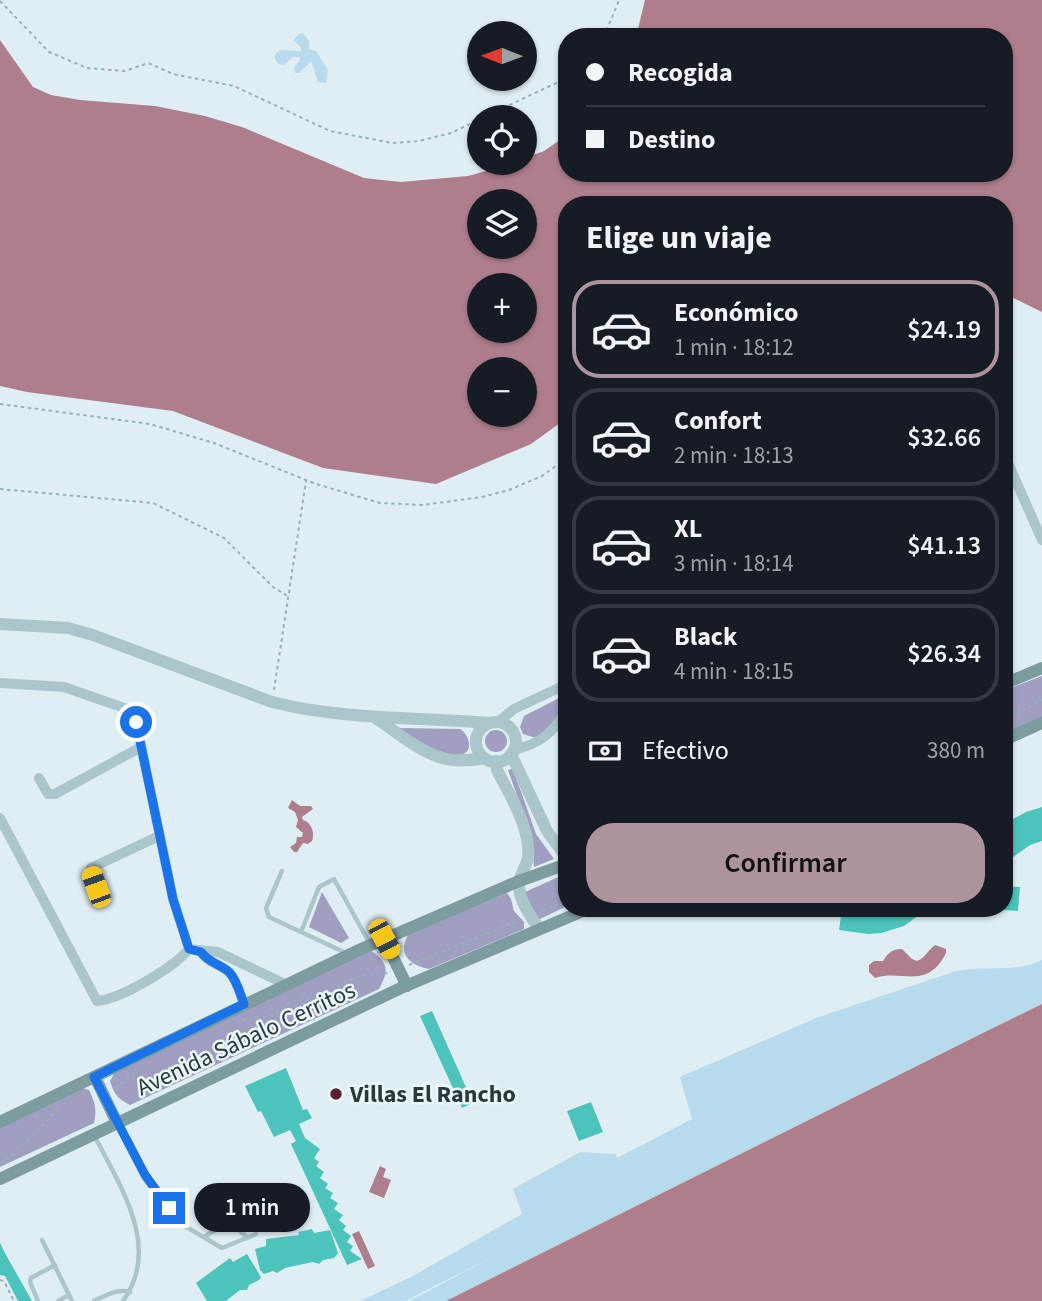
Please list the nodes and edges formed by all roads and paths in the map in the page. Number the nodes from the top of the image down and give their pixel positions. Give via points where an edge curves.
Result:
1 (619, 0) edge
2 (0, 1) edge
3 (608, 28) edge
4 (558, 82) edge
5 (510, 105) edge
6 (467, 125) edge
7 (0, 404) edge
8 (558, 464) edge
9 (1013, 474) edge
10 (306, 480) junction
11 (0, 489) edge
12 (1042, 540) edge
13 (289, 597) junction
14 (0, 624) edge
15 (1042, 668) edge
16 (1013, 680) edge
17 (0, 683) edge
18 (558, 688) edge
19 (1042, 699) edge
20 (272, 702) junction
21 (1013, 716) edge
22 (374, 717) junction
23 (494, 722) junction
24 (558, 723) edge
25 (1042, 723) edge
26 (1013, 736) edge
27 (141, 747) junction
28 (512, 752) junction
29 (490, 760) junction
30 (38, 778) dead end
31 (0, 818) edge
32 (159, 836) junction
33 (558, 846) edge
34 (558, 867) edge
35 (282, 871) dead end
36 (519, 881) junction
37 (96, 887) dead end
38 (558, 904) edge
39 (531, 916) junction
40 (568, 917) edge
41 (539, 929) junction
42 (301, 932) junction
43 (384, 939) junction
44 (371, 945) junction
45 (189, 949) junction
46 (201, 952) junction
47 (349, 955) junction
48 (235, 959) junction
49 (399, 969) junction
50 (227, 970) junction
51 (287, 985) junction
52 (407, 986) junction
53 (244, 1004) junction
54 (236, 1019) dead end
55 (143, 1065) dead end
56 (94, 1077) junction
57 (103, 1094) junction
58 (66, 1100) dead end
59 (0, 1122) edge
60 (117, 1123) junction
61 (94, 1134) junction
62 (0, 1163) edge
63 (0, 1179) edge
64 (256, 1234) dead end
65 (204, 1237) junction
66 (248, 1238) junction
67 (42, 1240) dead end
68 (55, 1265) junction
69 (0, 1280) edge
70 (130, 1292) junction
71 (70, 1298) edge
72 (14, 1301) edge
73 (38, 1301) edge
74 (58, 1301) edge
75 (94, 1301) edge
76 (123, 1301) edge

1 - 3 path
2 - 6 path via 49,52 87,68 125,71 148,63 173,75 234,86 330,131 392,143 419,141
4 - 5 path
7 - 10 path via 150,424 214,443
8 - 10 path via 509,490 422,505 380,503
9 - 12 street
10 - 13 path
11 - 13 path via 153,503 224,538
13 - 20 path
14 - 20 street via 68,628 93,635
15 - 16 main road
17 - 27 street via 52,684 127,709 136,722
18 - 23 street
19 - 21 path
20 - 22 street
22 - 23 street
22 - 29 street via 445,759
23 - 28 street via 513,733
23 - 29 street via 480,729 476,741
24 - 28 street via 544,739
25 - 26 main road
27 - 30 street via 55,794 48,794
27 - 32 street
28 - 29 street
28 - 33 street
29 - 36 street via 526,834 528,862
31 - 45 street via 94,999 101,1001 156,976
32 - 37 street via 92,868
32 - 45 street
34 - 36 main road, Avenida Sábalo Cerritos
35 - 42 lane via 266,913
36 - 39 street
36 - 43 main road, Avenida Sábalo Cerritos
38 - 39 path
39 - 41 street
39 - 49 path
40 - 41 main road, Avenida Sábalo Cerritos
41 - 52 main road, Avenida Sábalo Cerritos
42 - 44 lane via 319,887 334,879
42 - 47 lane
43 - 44 main road, Avenida Sábalo Cerritos
43 - 49 main road
44 - 47 main road, Avenida Sábalo Cerritos
45 - 46 street
46 - 48 street via 210,950
46 - 50 street
47 - 51 main road, Avenida Sábalo Cerritos
48 - 50 street
48 - 51 street
49 - 52 main road
49 - 54 path via 357,976 315,998 297,999 263,1020
50 - 53 street
51 - 53 main road, Avenida Sábalo Cerritos
52 - 60 main road, Avenida Sábalo Cerritos
53 - 56 main road, Avenida Sábalo Cerritos
55 - 57 path
56 - 57 main road
56 - 59 main road, Avenida Sábalo Cerritos
57 - 60 main road
58 - 62 path
60 - 61 main road, Avenida Sábalo Cerritos
60 - 65 lane via 156,1191 183,1225
61 - 63 main road, Avenida Sábalo Cerritos
61 - 70 lane via 138,1233 138,1273
64 - 66 lane
65 - 66 lane via 222,1248
65 - 66 lane via 226,1223
67 - 68 lane
68 - 71 lane
68 - 73 lane via 31,1278
69 - 72 path
70 - 75 lane via 116,1291
70 - 76 lane
71 - 74 lane

